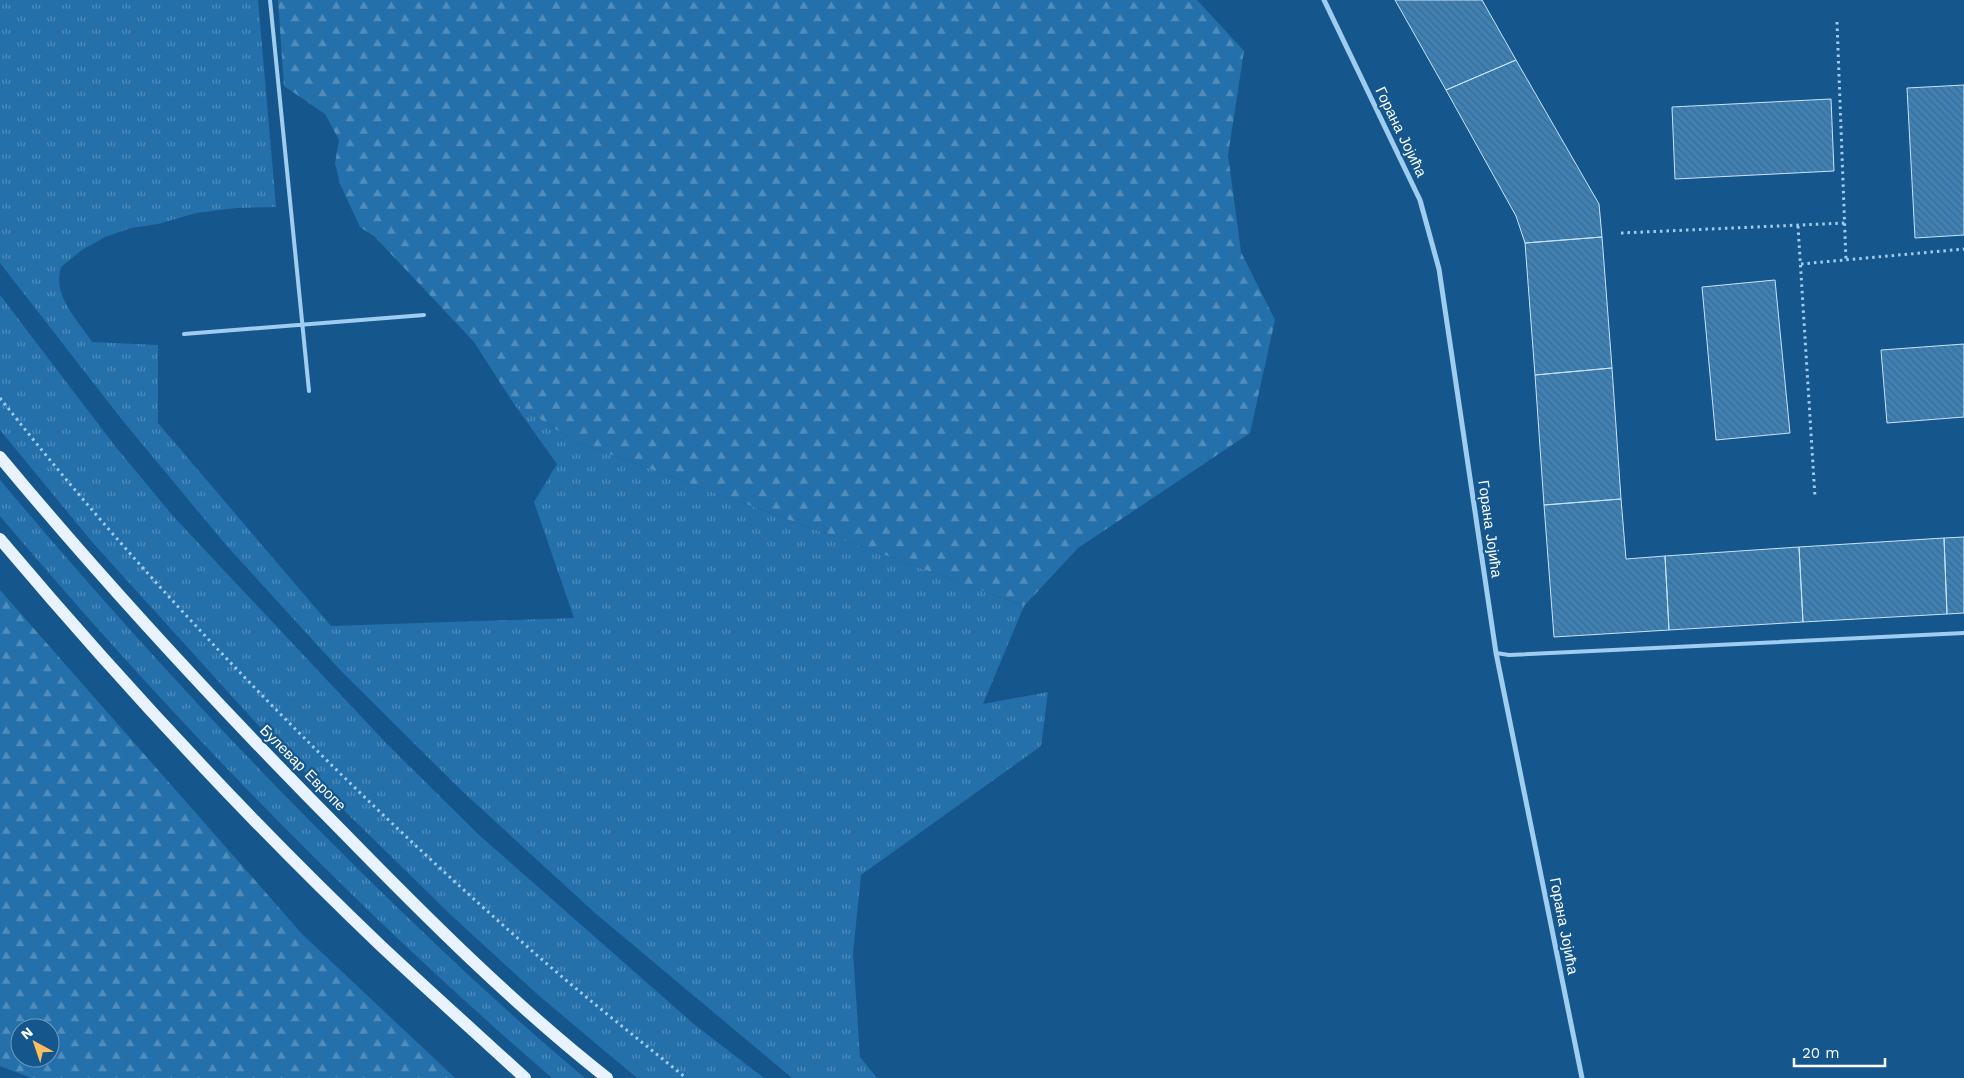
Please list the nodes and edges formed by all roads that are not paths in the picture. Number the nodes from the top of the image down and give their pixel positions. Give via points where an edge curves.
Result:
1 (270, 0) edge
2 (1324, 0) edge
3 (424, 315) dead end
4 (302, 325) junction
5 (184, 334) dead end
6 (309, 391) dead end
7 (0, 457) edge
8 (0, 539) edge
9 (1964, 633) edge
10 (1496, 653) junction
11 (525, 1078) edge
12 (607, 1078) edge
13 (1582, 1078) edge

1 - 4 lane
2 - 10 street, Горана Јојића via 1420,200 1439,269
3 - 4 lane
4 - 5 lane
4 - 6 lane
7 - 12 main road, Булевар Европе via 150,632 237,725 417,907
8 - 11 main road via 111,668 199,762 380,944
9 - 10 lane via 1509,656
10 - 13 street, Горана Јојића

